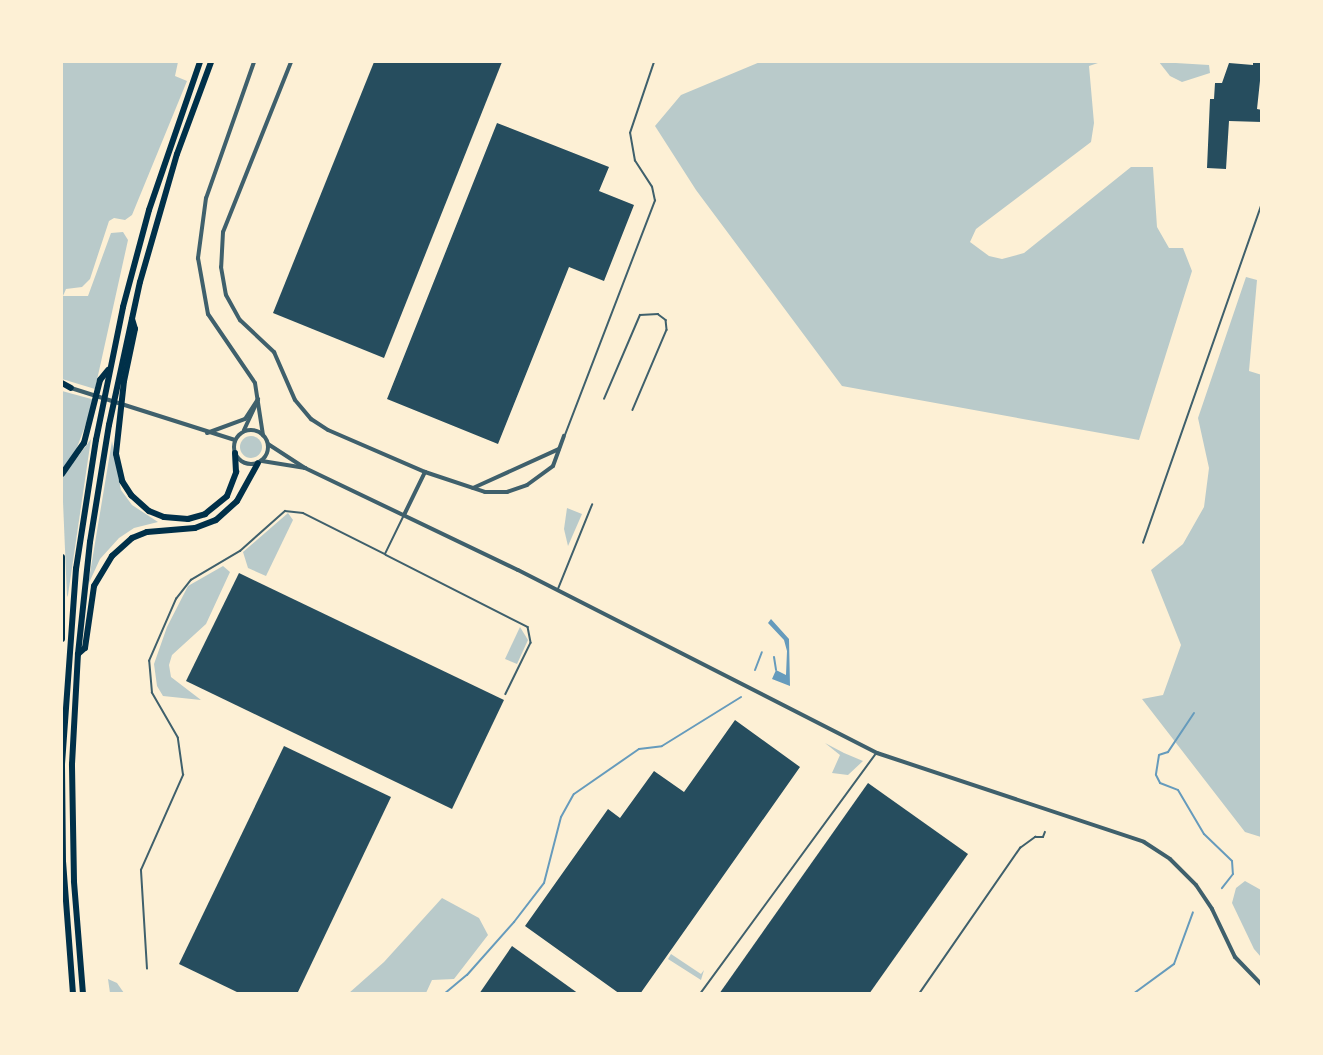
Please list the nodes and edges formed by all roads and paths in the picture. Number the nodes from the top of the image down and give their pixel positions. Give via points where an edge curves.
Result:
1 (200, 62) edge
2 (211, 62) edge
3 (254, 62) edge
4 (291, 62) edge
5 (654, 62) edge
6 (1262, 203) edge
7 (131, 316) junction
8 (109, 368) junction
9 (62, 382) edge
10 (62, 388) edge
11 (71, 388) junction
12 (258, 399) junction
13 (604, 399) dead end
14 (633, 410) dead end
15 (242, 432) junction
16 (207, 433) junction
17 (263, 435) junction
18 (564, 436) joint
19 (235, 440) junction
20 (268, 444) junction
21 (559, 449) junction
22 (235, 453) junction
23 (260, 462) junction
24 (305, 468) junction
25 (425, 472) junction
26 (62, 474) edge
27 (472, 488) junction
28 (592, 505) dead end
29 (404, 515) junction
30 (1143, 543) dead end
31 (385, 554) junction
32 (62, 557) edge
33 (558, 590) junction
34 (62, 639) edge
35 (78, 654) junction
36 (506, 694) dead end
37 (62, 725) edge
38 (877, 753) junction
39 (1045, 832) dead end
40 (147, 969) dead end
41 (1262, 986) edge
42 (73, 993) edge
43 (84, 993) edge
44 (700, 993) edge
45 (919, 993) edge

1 - 8 highway via 149,210
2 - 7 highway via 173,168
3 - 12 street via 206,198 198,258 208,314 253,376
4 - 25 street via 223,232 221,267 226,295 240,320 274,352 295,400 311,419
5 - 18 lane via 630,133 635,161 652,187 655,201 646,233
6 - 30 lane
7 - 22 highway via 135,329 124,381 116,454 122,481 131,495 149,511 164,517 188,519 205,514 227,496 236,472
7 - 35 highway via 99,482
8 - 26 highway via 100,380 81,450
8 - 37 highway via 76,569
9 - 11 highway
10 - 11 highway
11 - 16 street
12 - 15 street via 254,415
12 - 16 street via 245,419
12 - 17 street
13 - 14 lane via 640,315 658,314 666,320 668,330
15 - 17 street via 253,430
15 - 19 street
16 - 19 street
17 - 20 street
18 - 21 street
19 - 22 street
20 - 23 street
20 - 24 street
21 - 27 street
21 - 27 street via 553,466 517,489 494,493
22 - 23 street via 244,463
23 - 24 street
23 - 35 highway via 241,496 221,516 195,528 147,532 112,556 94,586 85,648
24 - 29 street
25 - 27 street
25 - 29 street
28 - 33 lane
29 - 31 lane
29 - 33 street
31 - 36 lane via 528,627 531,643
31 - 40 lane via 303,513 285,511 240,551 191,580 176,599 149,661 152,693 178,738 183,776 141,870
32 - 34 highway
33 - 38 street
35 - 43 highway via 72,827
37 - 42 highway via 63,862
38 - 41 street via 1114,831 1153,848 1196,885 1235,957
38 - 44 lane
39 - 45 lane via 1043,837 1035,837 1020,848

